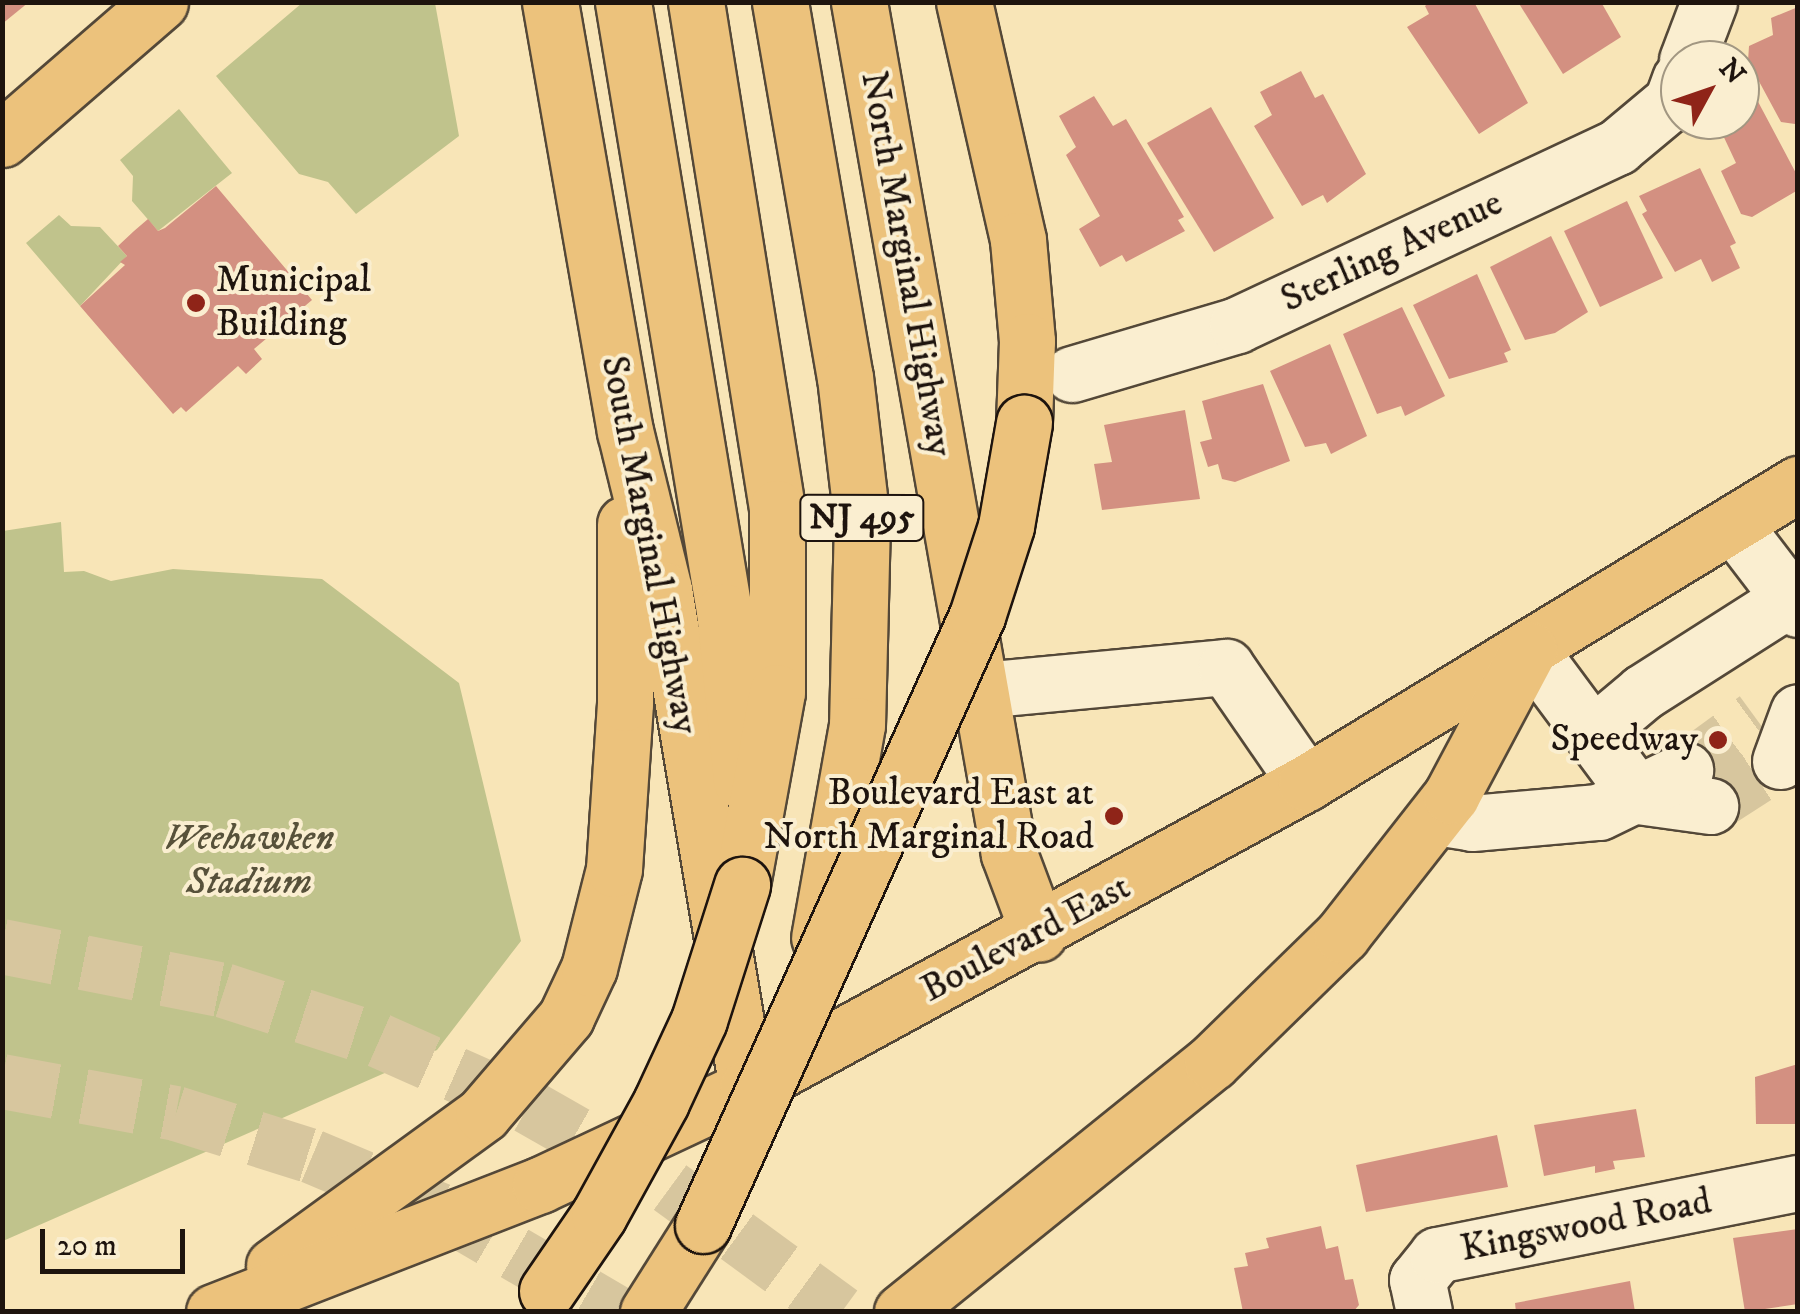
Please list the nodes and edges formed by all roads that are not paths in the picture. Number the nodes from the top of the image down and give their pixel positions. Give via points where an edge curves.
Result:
1 (160, 2) edge
2 (550, 2) edge
3 (623, 2) edge
4 (696, 2) edge
5 (780, 2) edge
6 (859, 2) edge
7 (964, 2) edge
8 (1709, 3) edge
9 (1695, 40) edge
10 (1660, 110) edge
11 (2, 139) edge
12 (1072, 374) dead end
13 (624, 431) junction
14 (1798, 484) edge
15 (1733, 524) junction
16 (1793, 604) edge
17 (1530, 649) junction
18 (982, 690) junction
19 (1593, 734) junction
20 (1306, 783) junction
21 (1698, 788) tunnel mouth
22 (1638, 796) junction
23 (1436, 818) junction
24 (742, 884) junction
25 (1039, 934) junction
26 (793, 1032) junction
27 (746, 1088) junction
28 (1798, 1183) edge
29 (540, 1302) edge
30 (211, 1312) edge
31 (648, 1312) edge
32 (902, 1312) edge
33 (1424, 1312) edge

1 - 11 main road
2 - 13 main road, South Marginal Highway
3 - 24 main road via 724,611 741,776
4 - 24 main road, NJ 495 via 777,508 777,692
5 - 26 main road, NJ 495, bridge via 846,378 864,581 848,790
6 - 18 main road, North Marginal Highway
7 - 26 main road, bridge via 1018,240 1028,341 1024,423 1006,526 977,616
8 - 9 street
10 - 12 street, Sterling Avenue via 1617,147 1237,325
13 - 27 main road, South Marginal Highway via 664,590
13 - 30 main road via 625,704 614,869 589,968 566,1017 514,1084 442,1149
14 - 15 main road, Boulevard East
15 - 16 street
15 - 17 main road, Boulevard East
16 - 19 street via 1643,692
17 - 19 street
17 - 20 main road, Boulevard East
17 - 23 main road
18 - 20 street via 1226,667
18 - 25 main road, North Marginal Highway via 1010,854
19 - 22 street
20 - 25 main road, Boulevard East
21 - 22 street
22 - 23 street via 1599,812 1548,820
23 - 32 main road via 1342,935 1253,1024
24 - 29 main road, NJ 495, bridge via 699,1020 668,1089 599,1215
25 - 27 main road, Boulevard East
26 - 31 main road, NJ 495, bridge via 703,1225
27 - 30 main road, Boulevard East via 540,1185
28 - 33 street, Kingswood Road via 1437,1254 1417,1280

